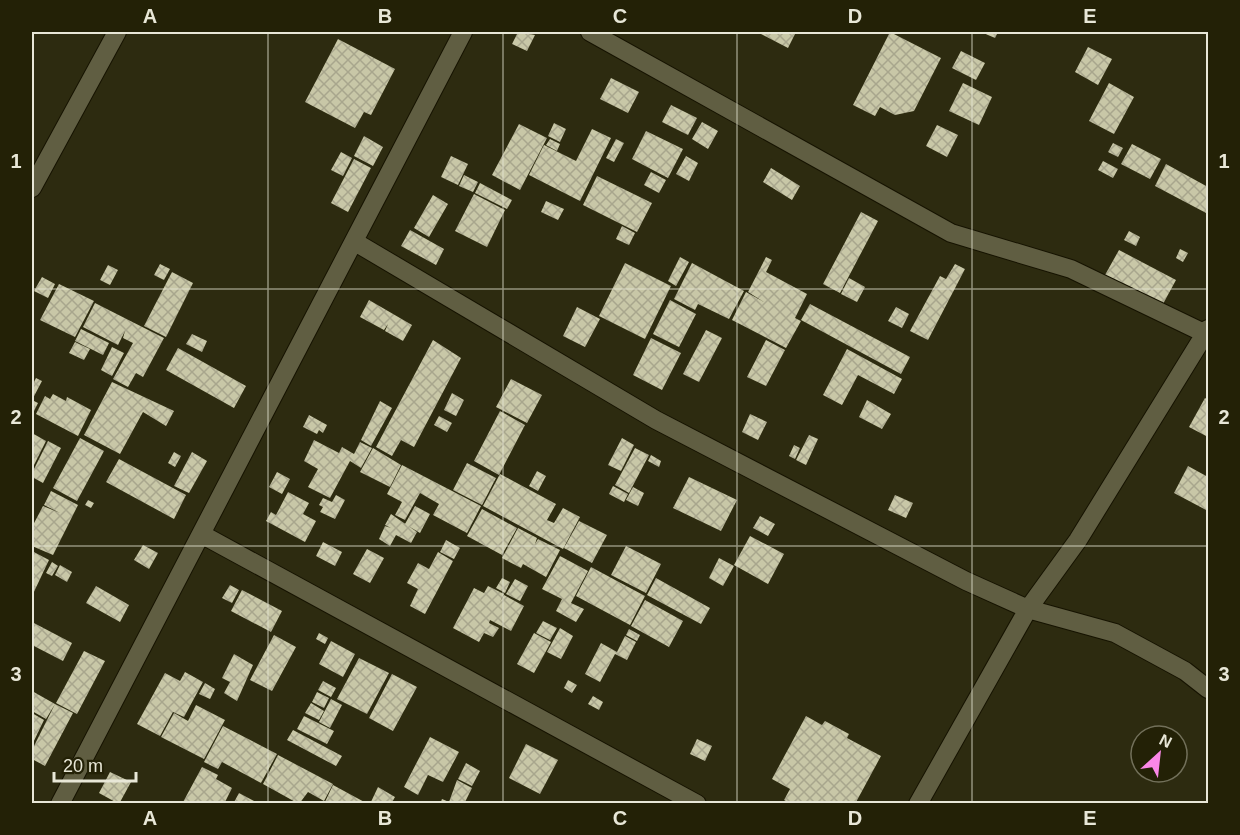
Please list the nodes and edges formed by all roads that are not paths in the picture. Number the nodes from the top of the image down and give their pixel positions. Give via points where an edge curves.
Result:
1 (117, 32) edge
2 (463, 32) edge
3 (591, 32) edge
4 (32, 188) edge
5 (355, 242) junction
6 (1206, 331) edge
7 (201, 534) junction
8 (1028, 609) junction
9 (1209, 688) edge
10 (60, 804) edge
11 (697, 804) edge
12 (918, 804) edge

1 - 4 street
2 - 5 street
3 - 6 street via 951,233 1071,269
5 - 7 street
5 - 8 street via 656,420
6 - 8 street via 1078,540
7 - 10 street
7 - 11 street
8 - 9 street via 1115,633
8 - 12 street

